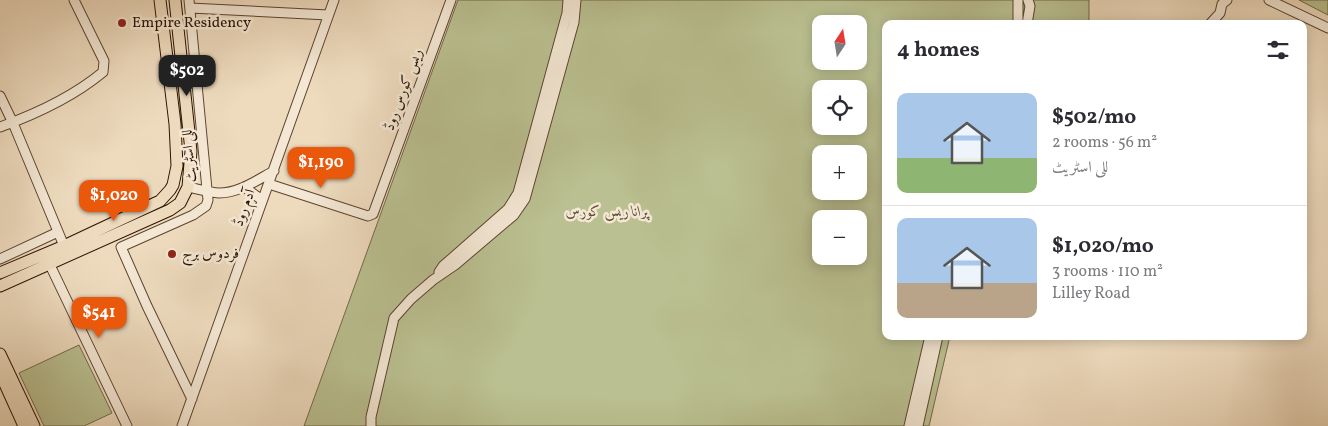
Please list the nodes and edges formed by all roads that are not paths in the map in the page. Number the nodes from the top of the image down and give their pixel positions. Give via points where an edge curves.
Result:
1 (74, 0) edge
2 (334, 0) edge
3 (451, 0) edge
4 (568, 0) edge
5 (576, 0) edge
6 (1018, 0) edge
7 (1028, 0) edge
8 (1269, 0) edge
9 (1223, 1) edge
10 (175, 2) edge
11 (161, 3) edge
12 (190, 4) edge
13 (1220, 13) junction
14 (328, 15) junction
15 (1018, 20) edge
16 (1028, 20) edge
17 (1210, 20) edge
18 (1214, 20) edge
19 (1328, 28) edge
20 (0, 96) edge
21 (13, 123) junction
22 (0, 128) edge
23 (274, 171) junction
24 (269, 184) junction
25 (188, 187) junction
26 (244, 187) junction
27 (208, 191) junction
28 (262, 200) junction
29 (58, 232) junction
30 (64, 246) junction
31 (0, 259) edge
32 (49, 263) junction
33 (0, 272) edge
34 (433, 280) junction
35 (0, 286) edge
36 (929, 340) edge
37 (937, 340) edge
38 (0, 354) edge
39 (0, 373) edge
40 (192, 399) junction
41 (24, 426) edge
42 (34, 426) edge
43 (127, 426) edge
44 (182, 426) edge
45 (371, 426) edge
46 (909, 426) edge
47 (918, 426) edge

1 - 21 street via 104,61 103,72 69,96
2 - 14 street, آدم روڈ
3 - 24 street, ریس کورس روڈ via 373,214 368,216
4 - 34 street via 518,193 508,209 443,266
5 - 34 street via 574,22 525,199 514,215
6 - 15 street
7 - 16 street
8 - 19 street
9 - 13 street
10 - 25 main road via 192,151
11 - 30 main road via 176,144 177,166 173,185 160,201
12 - 14 street
12 - 27 street, للی اسٹریٹ
13 - 17 street
13 - 18 street
14 - 23 street, آدم روڈ
20 - 21 street
21 - 22 street
21 - 29 street
23 - 24 street, آدم روڈ
23 - 26 street
24 - 28 street, آدم روڈ
25 - 27 street
25 - 32 main road via 180,203 170,210
26 - 27 street via 221,193
26 - 28 street
27 - 40 street via 206,206 201,210 121,247
28 - 40 street, آدم روڈ
29 - 30 street
29 - 31 street
30 - 33 main road
32 - 35 main road
32 - 43 street
34 - 45 street via 394,318
36 - 46 street
37 - 47 street
38 - 42 main road
39 - 41 main road
40 - 44 street, آدم روڈ

